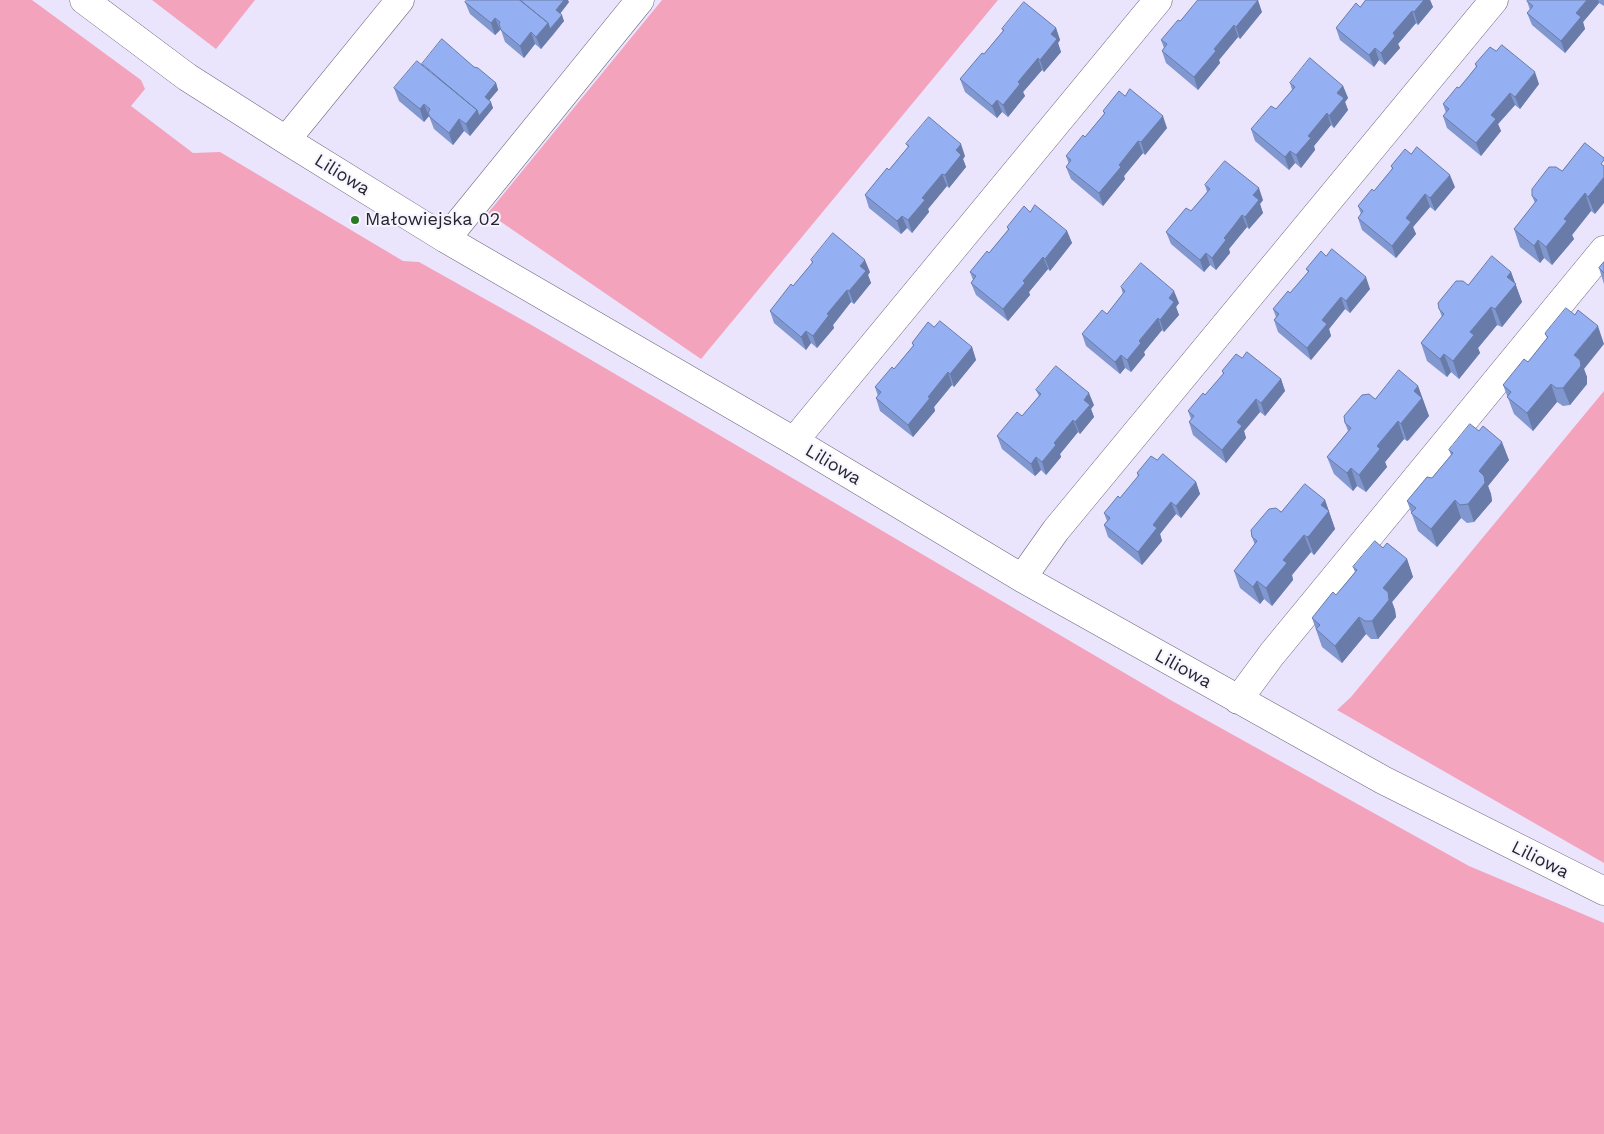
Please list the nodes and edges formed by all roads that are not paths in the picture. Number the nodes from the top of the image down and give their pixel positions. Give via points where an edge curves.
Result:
1 (84, 0) edge
2 (400, 0) edge
3 (640, 0) edge
4 (1158, 0) edge
5 (1494, 0) edge
6 (286, 140) junction
7 (446, 239) junction
8 (1604, 250) edge
9 (794, 441) junction
10 (1022, 578) junction
11 (1238, 700) junction
12 (1604, 891) edge

1 - 6 street, Liliowa via 187,77
2 - 6 street
3 - 7 street
4 - 9 street
5 - 10 street via 1056,530
6 - 7 street, Liliowa
7 - 9 street, Liliowa
8 - 11 street via 1272,654
9 - 10 street, Liliowa
10 - 11 street, Liliowa
11 - 12 street, Liliowa via 1383,780

